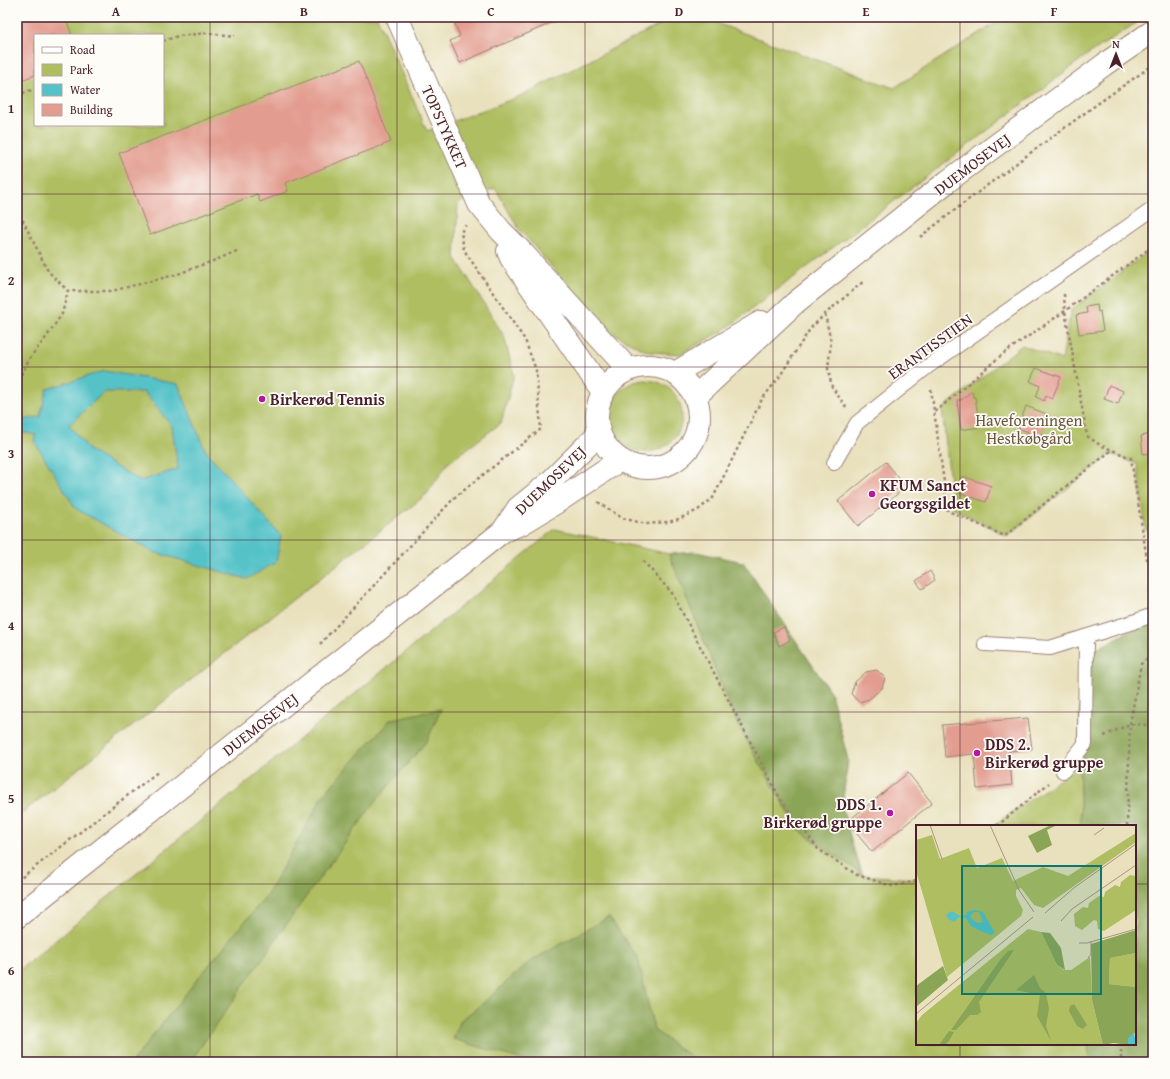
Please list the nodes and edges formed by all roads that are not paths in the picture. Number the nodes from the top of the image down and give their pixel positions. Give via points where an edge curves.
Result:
1 (397, 17) edge
2 (1153, 31) edge
3 (1153, 209) edge
4 (500, 232) junction
5 (795, 303) junction
6 (628, 369) junction
7 (675, 373) junction
8 (603, 392) junction
9 (696, 397) junction
10 (599, 431) junction
11 (620, 460) junction
12 (834, 463) dead end
13 (503, 531) junction
14 (1153, 615) edge
15 (1086, 637) junction
16 (985, 644) dead end
17 (1063, 771) road end
18 (17, 917) edge

1 - 4 street, TOPSTYKKET via 479,204
2 - 5 street, DUEMOSEVEJ via 948,180
3 - 12 lane, ERANTISSTIEN via 927,367 857,423
4 - 6 street, TOPSTYKKET via 521,251
4 - 8 street, TOPSTYKKET via 511,258
5 - 7 street, DUEMOSEVEJ
5 - 9 street, DUEMOSEVEJ
6 - 7 street via 644,365 660,367
6 - 8 street via 614,379
7 - 9 street
8 - 10 street via 597,411
9 - 11 street via 699,415 697,433 688,450 673,462 656,467 637,467
10 - 11 street via 607,447
10 - 13 street, DUEMOSEVEJ via 550,482 518,508
11 - 13 street, DUEMOSEVEJ via 521,524
13 - 18 street, DUEMOSEVEJ
14 - 15 lane
15 - 16 lane via 1050,648
15 - 17 lane via 1085,744

